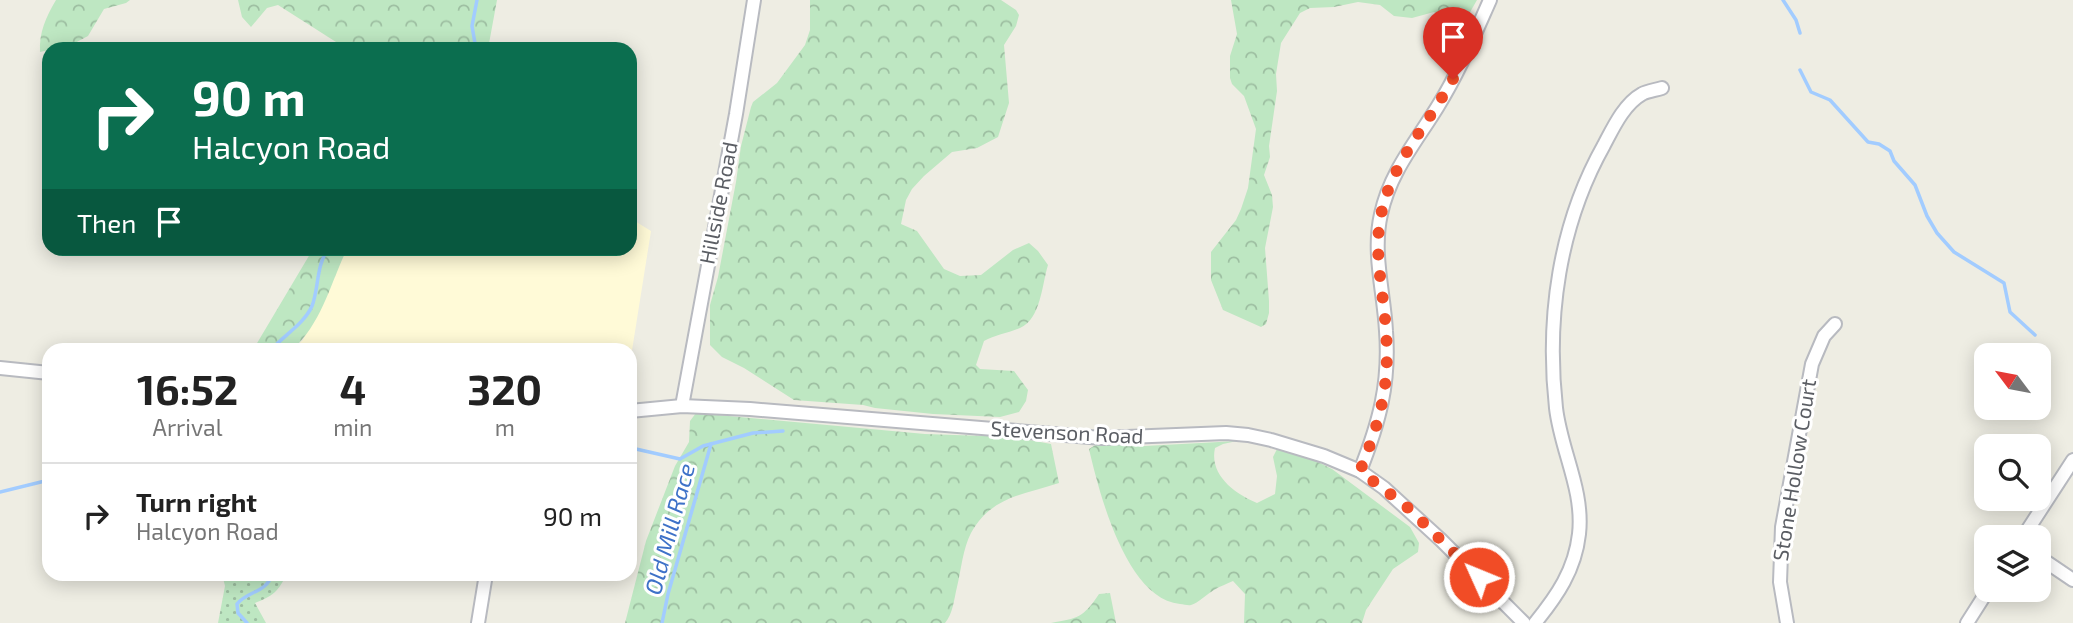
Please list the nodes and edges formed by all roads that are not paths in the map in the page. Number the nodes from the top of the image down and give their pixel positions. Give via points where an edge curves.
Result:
1 (754, 0) edge
2 (1490, 0) edge
3 (1662, 88) dead end
4 (1835, 324) dead end
5 (0, 368) edge
6 (42, 372) edge
7 (682, 405) junction
8 (637, 410) edge
9 (2073, 460) edge
10 (1360, 471) junction
11 (2031, 525) edge
12 (2051, 565) edge
13 (2073, 580) edge
14 (485, 581) edge
15 (1980, 602) edge
16 (478, 623) edge
17 (1524, 623) edge
18 (1535, 623) edge
19 (1787, 623) edge
20 (1967, 623) edge

1 - 7 street, Hillside Road
2 - 10 street via 1438,107 1398,168 1380,217 1378,270 1387,364 1384,401
3 - 18 street via 1642,94 1614,127 1582,191 1563,253 1551,358 1556,412 1578,500 1579,532 1569,574
4 - 19 street, Stone Hollow Court via 1824,336 1812,364 1782,527 1780,582
5 - 6 street
7 - 8 street, Stevenson Road
7 - 10 street, Stevenson Road via 1102,438 1248,435
9 - 11 street
10 - 17 street, Stevenson Road via 1406,506
12 - 13 street
14 - 16 street
15 - 20 street

